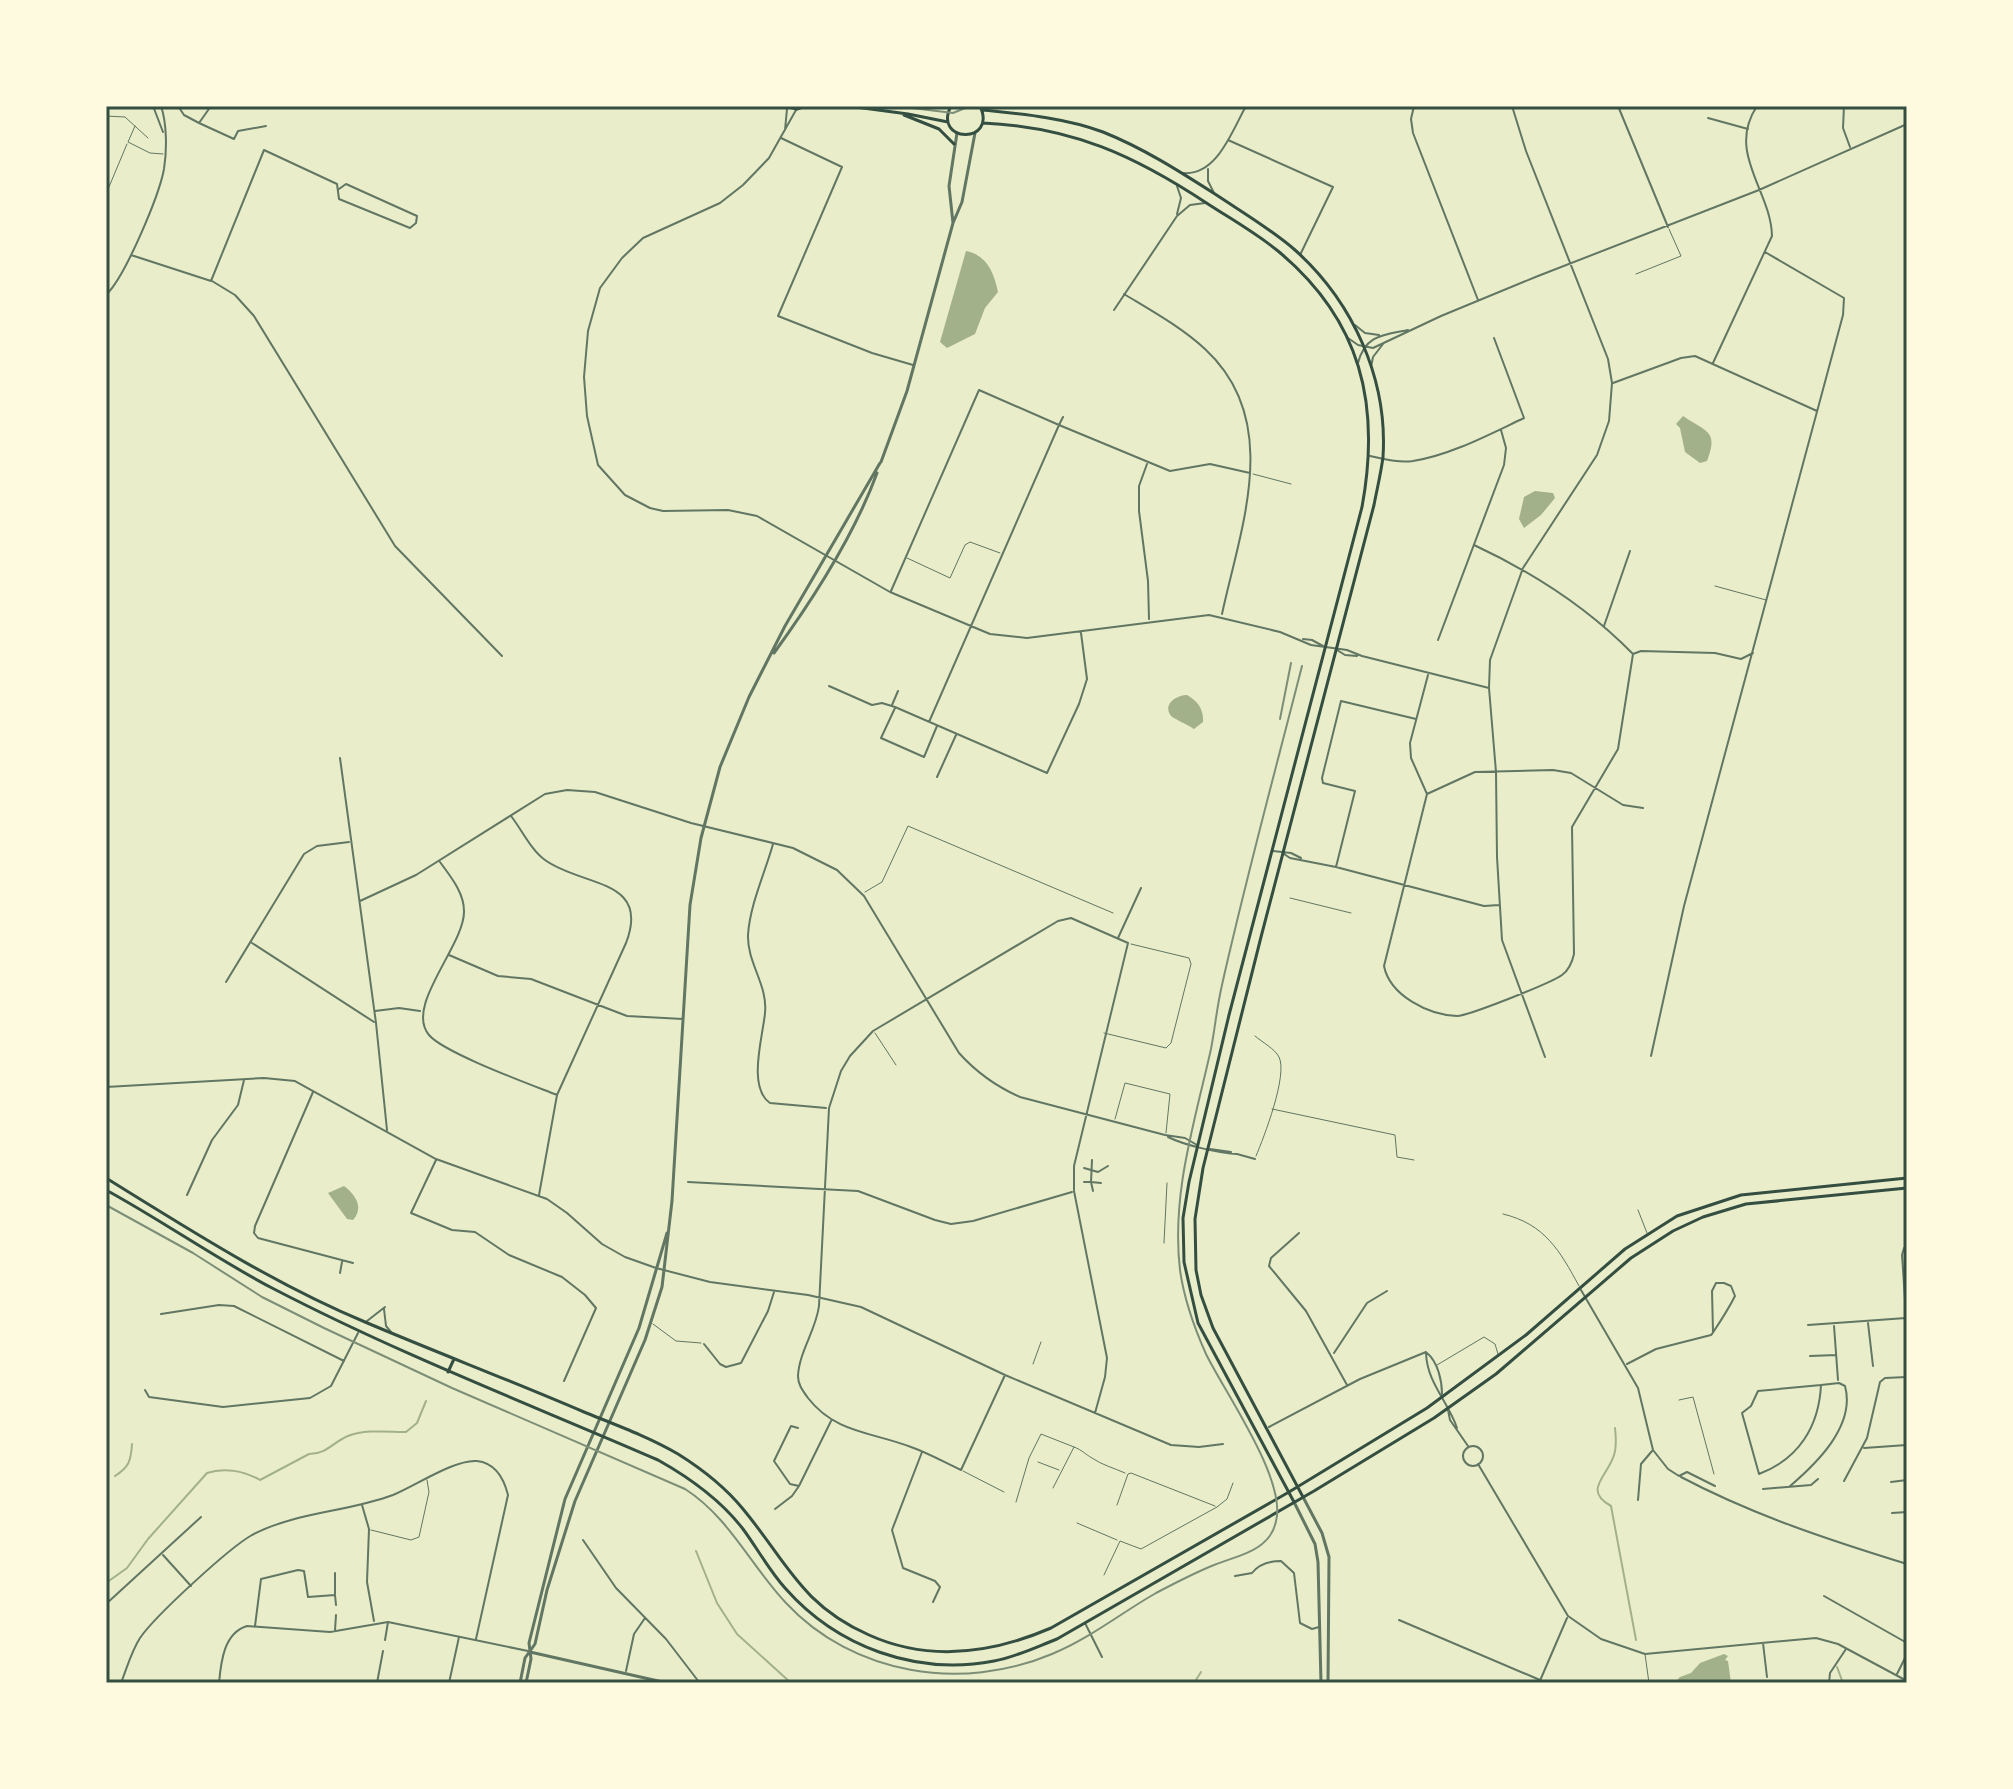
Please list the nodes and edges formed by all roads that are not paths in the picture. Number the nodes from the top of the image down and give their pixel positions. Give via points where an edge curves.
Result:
1 (153, 106) edge
2 (161, 106) edge
3 (178, 106) edge
4 (211, 106) edge
5 (806, 106) edge
6 (848, 106) edge
7 (951, 106) edge
8 (1246, 106) edge
9 (1414, 106) edge
10 (1512, 106) edge
11 (1618, 106) edge
12 (1757, 106) edge
13 (1844, 106) edge
14 (785, 107) edge
15 (982, 108) edge
16 (797, 109) junction
17 (900, 113) junction
18 (106, 116) edge
19 (1708, 118) dead end
20 (948, 122) junction
21 (199, 123) junction
22 (983, 123) junction
23 (1907, 124) edge
24 (135, 126) junction
25 (266, 126) dead end
26 (1749, 129) junction
27 (785, 132) junction
28 (957, 133) junction
29 (975, 133) junction
30 (165, 137) junction
31 (148, 138) dead end
32 (781, 138) junction
33 (1228, 140) junction
34 (128, 142) junction
35 (954, 144) junction
36 (1114, 144) junction
37 (1851, 149) junction
38 (165, 154) junction
39 (1208, 167) junction
40 (1181, 173) junction
41 (1174, 183) junction
42 (339, 189) junction
43 (1759, 190) junction
44 (1214, 193) junction
45 (106, 194) edge
46 (1208, 203) junction
47 (1177, 216) junction
48 (953, 223) junction
49 (1668, 227) junction
50 (1270, 230) junction
51 (1263, 240) junction
52 (1765, 252) junction
53 (131, 255) junction
54 (1300, 255) junction
55 (1573, 264) junction
56 (1636, 274) dead end
57 (211, 281) junction
58 (1124, 294) junction
59 (106, 295) edge
60 (1479, 301) junction
61 (1114, 310) dead end
62 (1355, 325) junction
63 (1413, 329) junction
64 (1385, 335) junction
65 (1347, 336) junction
66 (1494, 338) dead end
67 (1383, 344) junction
68 (1364, 347) junction
69 (1713, 363) junction
70 (1357, 364) junction
71 (914, 365) junction
72 (1371, 368) junction
73 (1612, 383) junction
74 (1817, 411) junction
75 (1063, 417) dead end
76 (1059, 425) junction
77 (1500, 429) junction
78 (1370, 456) junction
79 (1383, 459) junction
80 (880, 463) junction
81 (1147, 463) junction
82 (1251, 473) junction
83 (1291, 484) dead end
84 (1474, 545) junction
85 (1630, 551) dead end
86 (1003, 554) junction
87 (826, 556) junction
88 (905, 557) junction
89 (834, 560) junction
90 (1523, 568) junction
91 (1715, 586) dead end
92 (890, 592) junction
93 (1767, 600) junction
94 (1221, 617) junction
95 (1149, 621) junction
96 (971, 627) junction
97 (1603, 627) junction
98 (1080, 632) junction
99 (1438, 640) dead end
100 (1325, 647) junction
101 (1337, 650) junction
102 (1754, 652) junction
103 (1633, 654) junction
104 (502, 656) dead end
105 (770, 660) junction
106 (1429, 674) junction
107 (829, 686) dead end
108 (1489, 688) junction
109 (898, 691) dead end
110 (893, 706) junction
111 (1416, 719) junction
112 (929, 722) junction
113 (937, 726) junction
114 (956, 735) junction
115 (340, 758) dead end
116 (1496, 772) junction
117 (937, 777) dead end
118 (1595, 787) junction
119 (1427, 794) junction
120 (1643, 808) dead end
121 (511, 815) junction
122 (704, 827) junction
123 (351, 842) junction
124 (773, 843) junction
125 (1271, 850) junction
126 (1283, 853) junction
127 (439, 861) junction
128 (1336, 867) junction
129 (1404, 886) junction
130 (1141, 888) dead end
131 (862, 894) junction
132 (1290, 898) dead end
133 (360, 901) junction
134 (1500, 905) junction
135 (1113, 913) dead end
136 (1351, 913) dead end
137 (1118, 939) junction
138 (251, 943) junction
139 (1128, 943) junction
140 (448, 954) junction
141 (226, 982) dead end
142 (1520, 992) junction
143 (925, 998) junction
144 (597, 1005) junction
145 (374, 1011) junction
146 (422, 1012) junction
147 (683, 1019) junction
148 (376, 1023) junction
149 (873, 1031) junction
150 (1104, 1033) junction
151 (1255, 1036) dead end
152 (1651, 1056) dead end
153 (1545, 1057) dead end
154 (896, 1065) dead end
155 (244, 1080) junction
156 (106, 1087) edge
157 (314, 1090) junction
158 (557, 1095) junction
159 (829, 1108) junction
160 (1272, 1109) junction
161 (1085, 1115) junction
162 (1114, 1122) junction
163 (387, 1132) junction
164 (1165, 1135) junction
165 (1198, 1145) junction
166 (1209, 1149) junction
167 (436, 1159) junction
168 (1255, 1159) joint
169 (1092, 1160) dead end
170 (1414, 1160) dead end
171 (1108, 1166) dead end
172 (1084, 1168) dead end
173 (1091, 1169) junction
174 (1098, 1172) junction
175 (106, 1178) edge
176 (1907, 1178) edge
177 (688, 1182) dead end
178 (1084, 1182) dead end
179 (1091, 1182) junction
180 (1167, 1183) dead end
181 (823, 1187) junction
182 (1907, 1188) edge
183 (106, 1190) edge
184 (1074, 1191) junction
185 (1093, 1191) dead end
186 (187, 1195) dead end
187 (539, 1195) junction
188 (1638, 1210) dead end
189 (1503, 1214) dead end
190 (669, 1230) junction
191 (1299, 1233) dead end
192 (1647, 1233) junction
193 (1164, 1243) dead end
194 (1907, 1247) edge
195 (342, 1260) junction
196 (353, 1263) dead end
197 (656, 1268) junction
198 (665, 1271) junction
199 (340, 1273) dead end
200 (1581, 1289) junction
201 (775, 1291) junction
202 (1387, 1291) dead end
203 (818, 1297) junction
204 (1586, 1299) junction
205 (161, 1314) dead end
206 (1906, 1318) edge
207 (1868, 1321) junction
208 (364, 1322) junction
209 (651, 1324) junction
210 (1834, 1324) junction
211 (1808, 1325) dead end
212 (1907, 1328) edge
213 (359, 1331) junction
214 (1713, 1332) junction
215 (392, 1333) junction
216 (1041, 1342) dead end
217 (704, 1344) joint
218 (1426, 1352) junction
219 (1333, 1355) junction
220 (1836, 1355) junction
221 (1499, 1356) junction
222 (1810, 1356) dead end
223 (454, 1359) junction
224 (344, 1361) junction
225 (1033, 1364) dead end
226 (1626, 1364) junction
227 (1436, 1366) junction
228 (1873, 1366) dead end
229 (448, 1372) junction
230 (1005, 1375) junction
231 (1907, 1377) edge
232 (1838, 1380) dead end
233 (564, 1381) dead end
234 (1347, 1385) junction
235 (1821, 1385) junction
236 (145, 1390) dead end
237 (1442, 1398) junction
238 (1679, 1400) dead end
239 (1448, 1409) junction
240 (1095, 1413) junction
241 (599, 1418) junction
242 (831, 1421) junction
243 (609, 1422) junction
244 (798, 1428) dead end
245 (1266, 1429) junction
246 (592, 1433) junction
247 (602, 1437) junction
248 (1223, 1444) dead end
249 (1907, 1445) edge
250 (1468, 1446) junction
251 (1074, 1447) junction
252 (1863, 1448) junction
253 (1653, 1450) junction
254 (922, 1452) junction
255 (1038, 1462) dead end
256 (1478, 1464) junction
257 (961, 1470) junction
258 (1061, 1470) junction
259 (1128, 1474) junction
260 (1714, 1474) dead end
261 (1679, 1476) junction
262 (1818, 1479) dead end
263 (427, 1480) junction
264 (1907, 1480) edge
265 (1844, 1481) dead end
266 (1891, 1482) dead end
267 (1233, 1483) dead end
268 (799, 1486) junction
269 (1298, 1486) junction
270 (1715, 1486) dead end
271 (1789, 1487) junction
272 (1053, 1488) dead end
273 (1763, 1489) dead end
274 (1004, 1492) dead end
275 (1289, 1492) junction
276 (1303, 1497) junction
277 (1638, 1500) dead end
278 (1016, 1502) dead end
279 (1294, 1502) junction
280 (362, 1505) junction
281 (1117, 1505) dead end
282 (1217, 1507) junction
283 (775, 1509) dead end
284 (1907, 1512) edge
285 (1892, 1513) dead end
286 (201, 1517) dead end
287 (1077, 1523) dead end
288 (369, 1529) junction
289 (583, 1540) dead end
290 (1120, 1541) junction
291 (162, 1554) junction
292 (1907, 1564) edge
293 (335, 1573) dead end
294 (1104, 1575) dead end
295 (1235, 1576) dead end
296 (191, 1587) junction
297 (335, 1595) junction
298 (1824, 1596) dead end
299 (933, 1602) dead end
300 (106, 1604) edge
301 (336, 1605) dead end
302 (1293, 1606) dead end
303 (1298, 1609) junction
304 (336, 1615) dead end
305 (1568, 1616) junction
306 (645, 1618) junction
307 (1399, 1620) dead end
308 (375, 1622) junction
309 (388, 1622) junction
310 (1085, 1623) junction
311 (255, 1626) junction
312 (1320, 1626) junction
313 (335, 1632) junction
314 (459, 1636) junction
315 (476, 1639) junction
316 (385, 1640) dead end
317 (1763, 1643) junction
318 (1907, 1643) edge
319 (1847, 1649) junction
320 (383, 1651) dead end
321 (530, 1652) junction
322 (1645, 1654) junction
323 (1907, 1654) edge
324 (1102, 1657) dead end
325 (626, 1672) junction
326 (1896, 1675) junction
327 (1767, 1677) dead end
328 (1907, 1681) edge
329 (699, 1682) edge
330 (1539, 1682) edge
331 (121, 1683) edge
332 (219, 1683) edge
333 (377, 1683) edge
334 (449, 1683) edge
335 (520, 1683) edge
336 (526, 1683) edge
337 (667, 1683) edge
338 (1321, 1683) edge
339 (1328, 1683) edge
340 (1649, 1683) edge
341 (1829, 1683) edge

1 - 30 street
2 - 30 street
3 - 21 street
4 - 21 street
5 - 16 main road
6 - 17 main road
7 - 20 main road
8 - 33 street
9 - 60 street via 1413,133
10 - 55 street
11 - 49 street
12 - 26 street
13 - 37 street via 1843,128
14 - 16 main road
14 - 27 street
15 - 22 main road
15 - 36 main road via 1080,126
16 - 27 street
17 - 20 main road
17 - 35 main road via 939,129
18 - 24 lane via 122,116
19 - 26 street
20 - 28 main road
21 - 25 street via 234,139 238,131
22 - 29 main road
22 - 36 main road
23 - 37 street
24 - 31 lane
24 - 34 lane
26 - 43 street via 1748,162
27 - 32 street
28 - 29 main road
28 - 35 street
29 - 48 street
30 - 38 street
32 - 71 street via 842,167 778,316
32 - 87 street via 733,194 643,238 605,280 588,331 587,416 598,465 634,501 663,511 751,514
33 - 39 street
33 - 54 street via 1333,187
34 - 38 lane
34 - 45 lane
35 - 48 street via 949,186
36 - 40 main road
36 - 41 main road
37 - 43 street
38 - 53 street via 160,183
39 - 40 street via 1196,174
39 - 44 street
40 - 44 main road
41 - 46 main road
41 - 47 street via 1181,198
42 - 42 street via 346,184 417,216 416,223 410,228 339,199
42 - 57 street via 264,150
43 - 49 street
43 - 52 street via 1772,224
44 - 50 main road
46 - 47 street via 1190,205
46 - 51 main road
47 - 58 street
48 - 71 street
49 - 55 street
49 - 56 lane via 1681,256
50 - 51 main road
50 - 54 main road
51 - 65 main road via 1317,289
52 - 69 street
52 - 74 street via 1844,298
53 - 57 street
53 - 59 street
54 - 62 main road
55 - 60 street
55 - 73 street
57 - 104 street via 235,295 254,316 395,546
58 - 61 street
58 - 82 street via 1191,337 1229,379 1248,420
60 - 63 street
62 - 64 street via 1365,333
62 - 68 main road
63 - 64 street
63 - 67 street
64 - 68 street
65 - 68 street
65 - 70 main road
66 - 77 street via 1524,418
67 - 68 street
67 - 72 street
68 - 70 street
68 - 72 main road
69 - 73 street via 1695,356 1681,358
69 - 74 street
70 - 78 main road via 1366,392
71 - 80 street
72 - 79 main road via 1380,402
73 - 90 street via 1609,421 1597,455
74 - 93 street
75 - 76 street
76 - 81 street
76 - 86 street
76 - 88 street via 979,390
77 - 79 street via 1416,460
77 - 84 street via 1504,465
78 - 79 street
78 - 100 main road
79 - 101 main road
80 - 87 street
80 - 89 street via 867,501
81 - 82 street via 1170,471 1203,464
81 - 95 street via 1139,486 1139,511
82 - 83 lane
82 - 94 street
84 - 90 street
84 - 99 street
85 - 97 street
86 - 88 lane via 970,542 950,578
86 - 96 street
87 - 89 street
87 - 105 street
88 - 92 street
89 - 92 street
89 - 105 street
90 - 97 street
90 - 108 street via 1493,649
91 - 93 lane
92 - 96 street
93 - 102 street
94 - 95 street
94 - 100 street
95 - 98 street
96 - 98 street via 1009,637
96 - 112 street
97 - 103 street
98 - 114 street via 1087,679 1047,773
100 - 101 street
100 - 125 main road
101 - 106 street
101 - 126 main road
102 - 103 street via 1741,659 1715,653
102 - 152 street via 1684,906
103 - 118 street via 1618,749
105 - 122 street via 730,739
106 - 108 street
106 - 111 street
107 - 110 street via 872,705
108 - 116 street
109 - 110 street
110 - 112 street
110 - 113 street via 881,738 924,757
111 - 119 street via 1411,758
111 - 128 street via 1341,701 1322,778 1323,783 1355,791
112 - 113 street
113 - 114 street
114 - 117 street
115 - 123 street
116 - 118 street via 1553,770
116 - 119 street via 1469,774
116 - 134 street
118 - 120 street via 1623,805
118 - 142 street via 1572,827 1572,962 1558,978
119 - 129 street
121 - 122 street via 545,794 581,790
121 - 127 street
121 - 144 street via 548,862 613,890 632,908 631,930
122 - 124 street
122 - 147 street via 690,905
123 - 133 street
123 - 138 street via 317,846 304,854
124 - 131 street via 825,863
124 - 159 street via 748,932 765,997 761,1087 770,1103
125 - 126 street
125 - 165 main road
126 - 128 street
126 - 166 main road
127 - 133 street
127 - 140 street via 464,907
128 - 129 street
129 - 134 street via 1484,906
129 - 142 street via 1384,966 1395,987 1425,1009 1457,1016
130 - 137 street
131 - 135 lane via 882,882 908,826
131 - 143 street
132 - 136 lane
133 - 145 street
134 - 142 street via 1502,940
137 - 139 street
137 - 143 street via 1066,917
138 - 141 street
138 - 148 street
139 - 150 street
139 - 150 lane via 1189,958 1171,1043 1166,1048
140 - 144 street via 498,976 531,979
140 - 146 street
142 - 153 street
143 - 149 street
143 - 161 street via 959,1053 980,1075 1020,1097
144 - 147 street via 627,1016
144 - 158 street
145 - 146 street
145 - 148 street
146 - 158 street via 426,1030 439,1044
147 - 190 street
148 - 163 street
149 - 154 lane
149 - 159 street via 841,1071
150 - 161 street
151 - 160 lane via 1278,1055 1282,1068
155 - 156 street
155 - 157 street via 284,1078
155 - 186 street via 238,1105 212,1140
157 - 163 street
157 - 195 street via 254,1233
158 - 187 street
159 - 181 street
160 - 168 lane
160 - 170 lane via 1395,1135 1397,1157
161 - 162 street
161 - 184 street
162 - 164 street
162 - 164 lane via 1125,1083 1170,1094
163 - 167 street
164 - 165 street
165 - 166 street
165 - 275 main road via 1183,1218 1188,1284 1205,1339
166 - 168 street
166 - 245 main road via 1195,1219 1201,1295
167 - 187 street
167 - 233 street via 411,1213 452,1230 475,1232 509,1255 562,1277 596,1308
169 - 173 street
171 - 174 street
172 - 173 street
173 - 174 street
173 - 179 street
174 - 179 street via 1100,1182
175 - 208 main road via 258,1269
176 - 192 main road via 1741,1195 1689,1210
177 - 181 street
178 - 179 street
179 - 185 street
180 - 193 lane
181 - 184 street via 869,1193 948,1224
181 - 203 street
182 - 204 main road via 1746,1204 1690,1222 1631,1258
183 - 213 main road via 253,1277
184 - 240 street via 1107,1358
187 - 197 street via 613,1251
188 - 192 lane
189 - 200 lane via 1542,1232
190 - 197 street
190 - 198 street
191 - 219 street via 1269,1266
192 - 200 main road
194 - 206 street via 1902,1255
195 - 196 street
195 - 199 street
197 - 198 street
197 - 241 street via 639,1328
198 - 201 street
198 - 209 street
200 - 204 street
200 - 221 main road
201 - 203 street
201 - 217 street via 741,1363 720,1364
202 - 219 street via 1367,1303
203 - 230 street via 878,1313
203 - 242 street via 816,1322 798,1376 803,1392
204 - 226 street
204 - 239 main road
205 - 224 street via 234,1306
206 - 207 street
206 - 212 street
207 - 210 street
207 - 228 street
208 - 215 main road
208 - 215 street via 384,1308
209 - 217 lane via 676,1341
209 - 243 street
210 - 211 street
210 - 220 street
213 - 224 street
213 - 229 main road
214 - 214 street via 1735,1296 1724,1283 1716,1283 1712,1291
214 - 226 street
215 - 223 main road
216 - 225 lane
218 - 227 street
218 - 234 street
218 - 237 street
219 - 234 street
220 - 222 street
220 - 232 street
221 - 227 lane via 1495,1344 1484,1337
221 - 237 main road
223 - 229 main road
223 - 241 main road
224 - 236 street via 327,1390 300,1400 223,1407 149,1397
226 - 253 street via 1643,1403
227 - 237 street
229 - 246 main road
230 - 240 street
230 - 257 street
231 - 252 street via 1880,1382
234 - 245 street
235 - 235 street via 1758,1391 1742,1413 1759,1474 1787,1459 1803,1442 1817,1414
235 - 271 street via 1845,1386 1841,1421 1831,1445
237 - 239 street
237 - 269 main road
238 - 260 lane via 1693,1397
239 - 250 street
239 - 276 main road
240 - 248 street via 1171,1445
241 - 243 main road
241 - 246 street
242 - 254 street
242 - 268 street
243 - 247 street
243 - 275 main road via 680,1455 723,1488 796,1582 830,1613 883,1640 929,1651 996,1647 1051,1628
244 - 268 street via 791,1426 774,1461 790,1484
245 - 269 main road
246 - 247 main road
246 - 321 street via 556,1526
247 - 310 main road via 658,1460 707,1492 736,1520 803,1607 867,1648 932,1664 977,1663 1027,1651
247 - 321 street via 575,1501
249 - 252 street
250 - 256 street via 1481,1451
250 - 256 street via 1464,1461
251 - 258 lane
251 - 259 lane
251 - 278 lane via 1041,1434
252 - 265 street
253 - 261 street
253 - 277 street via 1641,1464
254 - 257 street
254 - 299 street via 892,1530 903,1568 940,1587
255 - 258 lane
256 - 305 street
257 - 274 lane
258 - 272 lane
259 - 281 lane
259 - 282 lane
261 - 270 street via 1687,1472
261 - 292 street via 1792,1528
262 - 271 street
263 - 280 street
263 - 288 lane via 419,1537 411,1540
263 - 315 street via 476,1461 491,1467 504,1482 507,1502
264 - 266 street
267 - 282 lane
268 - 283 street
269 - 275 main road
269 - 276 main road
271 - 273 street
275 - 279 main road
276 - 279 main road
276 - 339 street via 1329,1557
279 - 310 main road
279 - 312 street via 1315,1544
280 - 288 street
280 - 296 street via 252,1535
282 - 290 lane via 1141,1549
284 - 285 street
286 - 291 street
287 - 290 lane
288 - 308 street via 367,1582
289 - 306 street via 616,1588
290 - 294 lane
291 - 296 street
291 - 300 street
293 - 297 street
295 - 303 street via 1281,1561 1294,1573
296 - 331 street via 148,1628
297 - 301 street
297 - 311 street via 308,1597 304,1571 261,1579
298 - 318 street
302 - 303 street
303 - 312 street via 1303,1626
304 - 313 street
305 - 322 street via 1601,1639
305 - 330 street
306 - 325 street via 634,1634
306 - 329 street
307 - 330 street
308 - 309 street
308 - 313 street
309 - 314 street
309 - 316 street
310 - 324 street
311 - 313 street
311 - 332 street via 238,1628 229,1638
312 - 338 street
314 - 315 street
314 - 334 street
315 - 321 street
317 - 319 street via 1816,1638
317 - 322 street
317 - 327 street
319 - 326 street
319 - 341 street
320 - 333 street
321 - 325 street
321 - 335 street
321 - 336 street
322 - 340 lane
323 - 326 street
325 - 337 street
326 - 328 street

